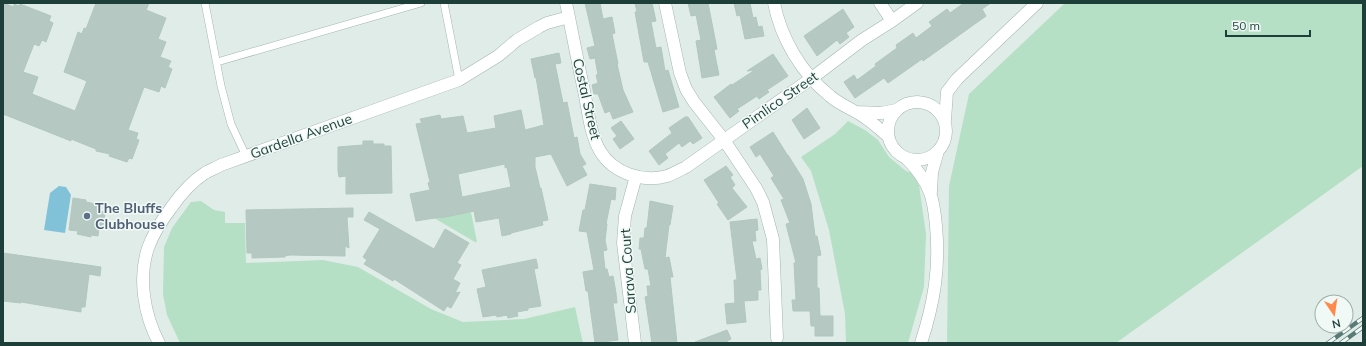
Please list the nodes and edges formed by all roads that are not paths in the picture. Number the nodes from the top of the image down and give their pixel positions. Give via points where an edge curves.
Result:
1 (205, 3) edge
2 (421, 3) edge
3 (444, 3) edge
4 (566, 3) edge
5 (665, 3) edge
6 (774, 3) edge
7 (880, 3) edge
8 (917, 3) edge
9 (1037, 3) edge
10 (569, 17) junction
11 (892, 21) junction
12 (217, 62) junction
13 (812, 78) junction
14 (459, 80) junction
15 (947, 92) junction
16 (923, 102) junction
17 (896, 110) junction
18 (857, 112) junction
19 (945, 120) junction
20 (888, 136) junction
21 (724, 140) junction
22 (938, 151) junction
23 (246, 156) junction
24 (906, 158) junction
25 (636, 176) junction
26 (931, 193) junction
27 (777, 338) dead end
28 (158, 343) edge
29 (634, 343) edge
30 (921, 343) edge

1 - 12 lane
2 - 12 lane
3 - 14 lane
4 - 10 street, Costal Street
5 - 21 street via 680,73 686,89
6 - 13 street via 782,32 795,56
7 - 11 street
8 - 11 street, Pimlico Street
9 - 15 street via 957,79
10 - 14 street, Gardella Avenue via 539,27
10 - 25 street, Costal Street via 595,139 600,151 617,168
11 - 13 street, Pimlico Street
12 - 23 lane via 230,124
13 - 18 street via 843,106
13 - 21 street, Pimlico Street
14 - 23 street, Gardella Avenue
15 - 16 street
15 - 19 street
16 - 17 street via 904,104
16 - 19 street via 932,105
17 - 18 street via 881,113
17 - 20 street via 889,122
18 - 20 street
19 - 22 street via 945,139
20 - 24 street via 898,153
21 - 25 street, Pimlico Street via 686,167 667,176
21 - 27 street via 756,188 768,217 773,239
22 - 24 street via 925,159
22 - 26 street via 932,172
23 - 28 street, Gardella Avenue via 205,173 178,198 157,229 148,248 144,265 144,292 152,331
24 - 26 street via 922,176
25 - 29 street, Sarava Court via 625,216 623,243
26 - 30 street via 935,212 938,260 930,317

